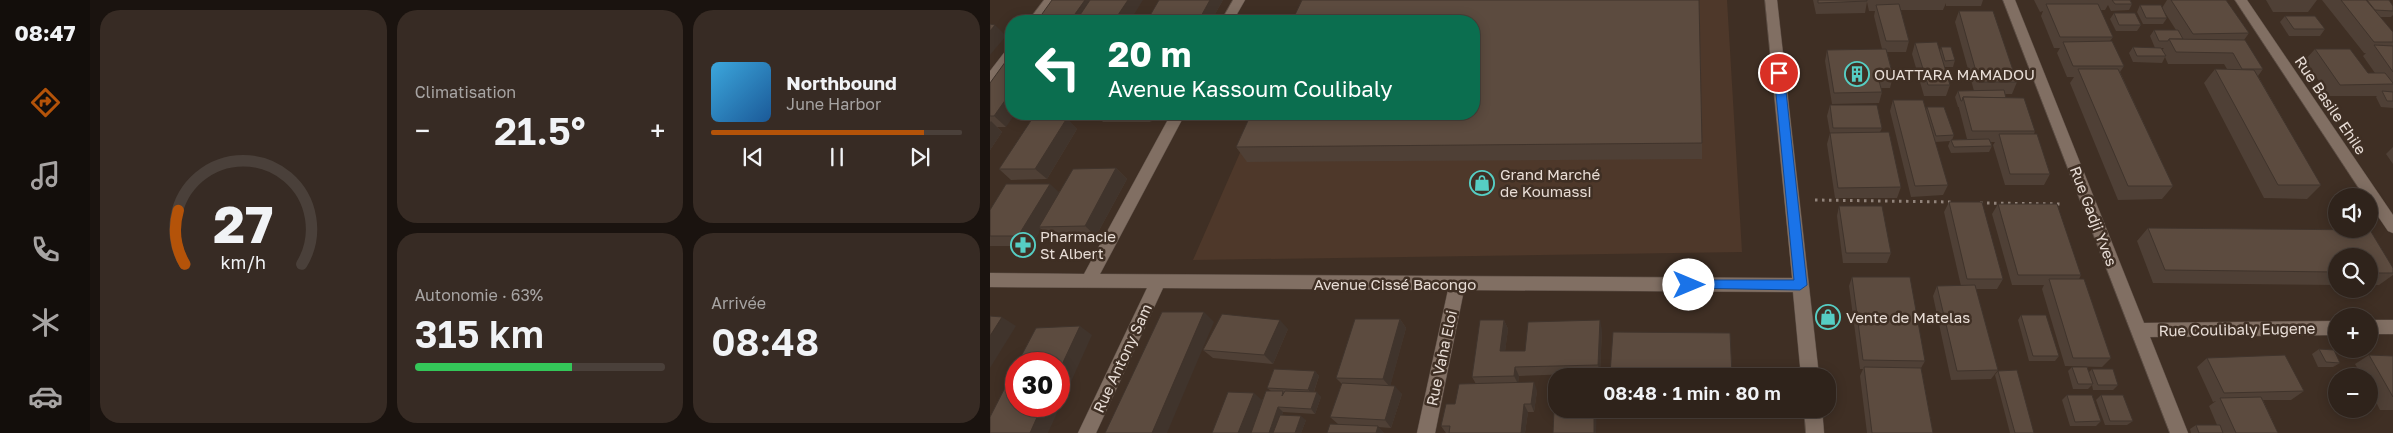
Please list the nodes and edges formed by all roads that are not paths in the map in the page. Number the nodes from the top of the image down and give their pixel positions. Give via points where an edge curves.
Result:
1 (1050, 0) edge
2 (1239, 0) edge
3 (1771, 0) edge
4 (2009, 0) edge
5 (2241, 0) edge
6 (1039, 15) edge
7 (1230, 15) edge
8 (1005, 60) edge
9 (990, 80) edge
10 (1175, 120) edge
11 (2393, 227) edge
12 (990, 280) edge
13 (1088, 282) junction
14 (1158, 282) junction
15 (1457, 284) junction
16 (1800, 285) junction
17 (2393, 327) edge
18 (2328, 328) edge
19 (2378, 328) edge
20 (2138, 330) junction
21 (1809, 368) edge
22 (1814, 418) edge
23 (1087, 433) edge
24 (1426, 433) edge
25 (1815, 433) edge
26 (2179, 433) edge

1 - 6 street
2 - 7 street
3 - 16 street
4 - 20 street, Rue Gadji Yves
5 - 11 street, Rue Basile Ehile
8 - 9 street
10 - 13 street
12 - 13 street, Avenue Cissé Bacongo
13 - 14 street, Avenue Cissé Bacongo
14 - 15 street, Avenue Cissé Bacongo
14 - 23 street, Rue Antony Sam
15 - 16 street, Avenue Cissé Bacongo
15 - 24 street, Rue Vaha Eloi
16 - 21 street
17 - 19 street
18 - 20 street, Rue Coulibaly Eugene
20 - 26 street, Rue Gadji Yves
22 - 25 street

